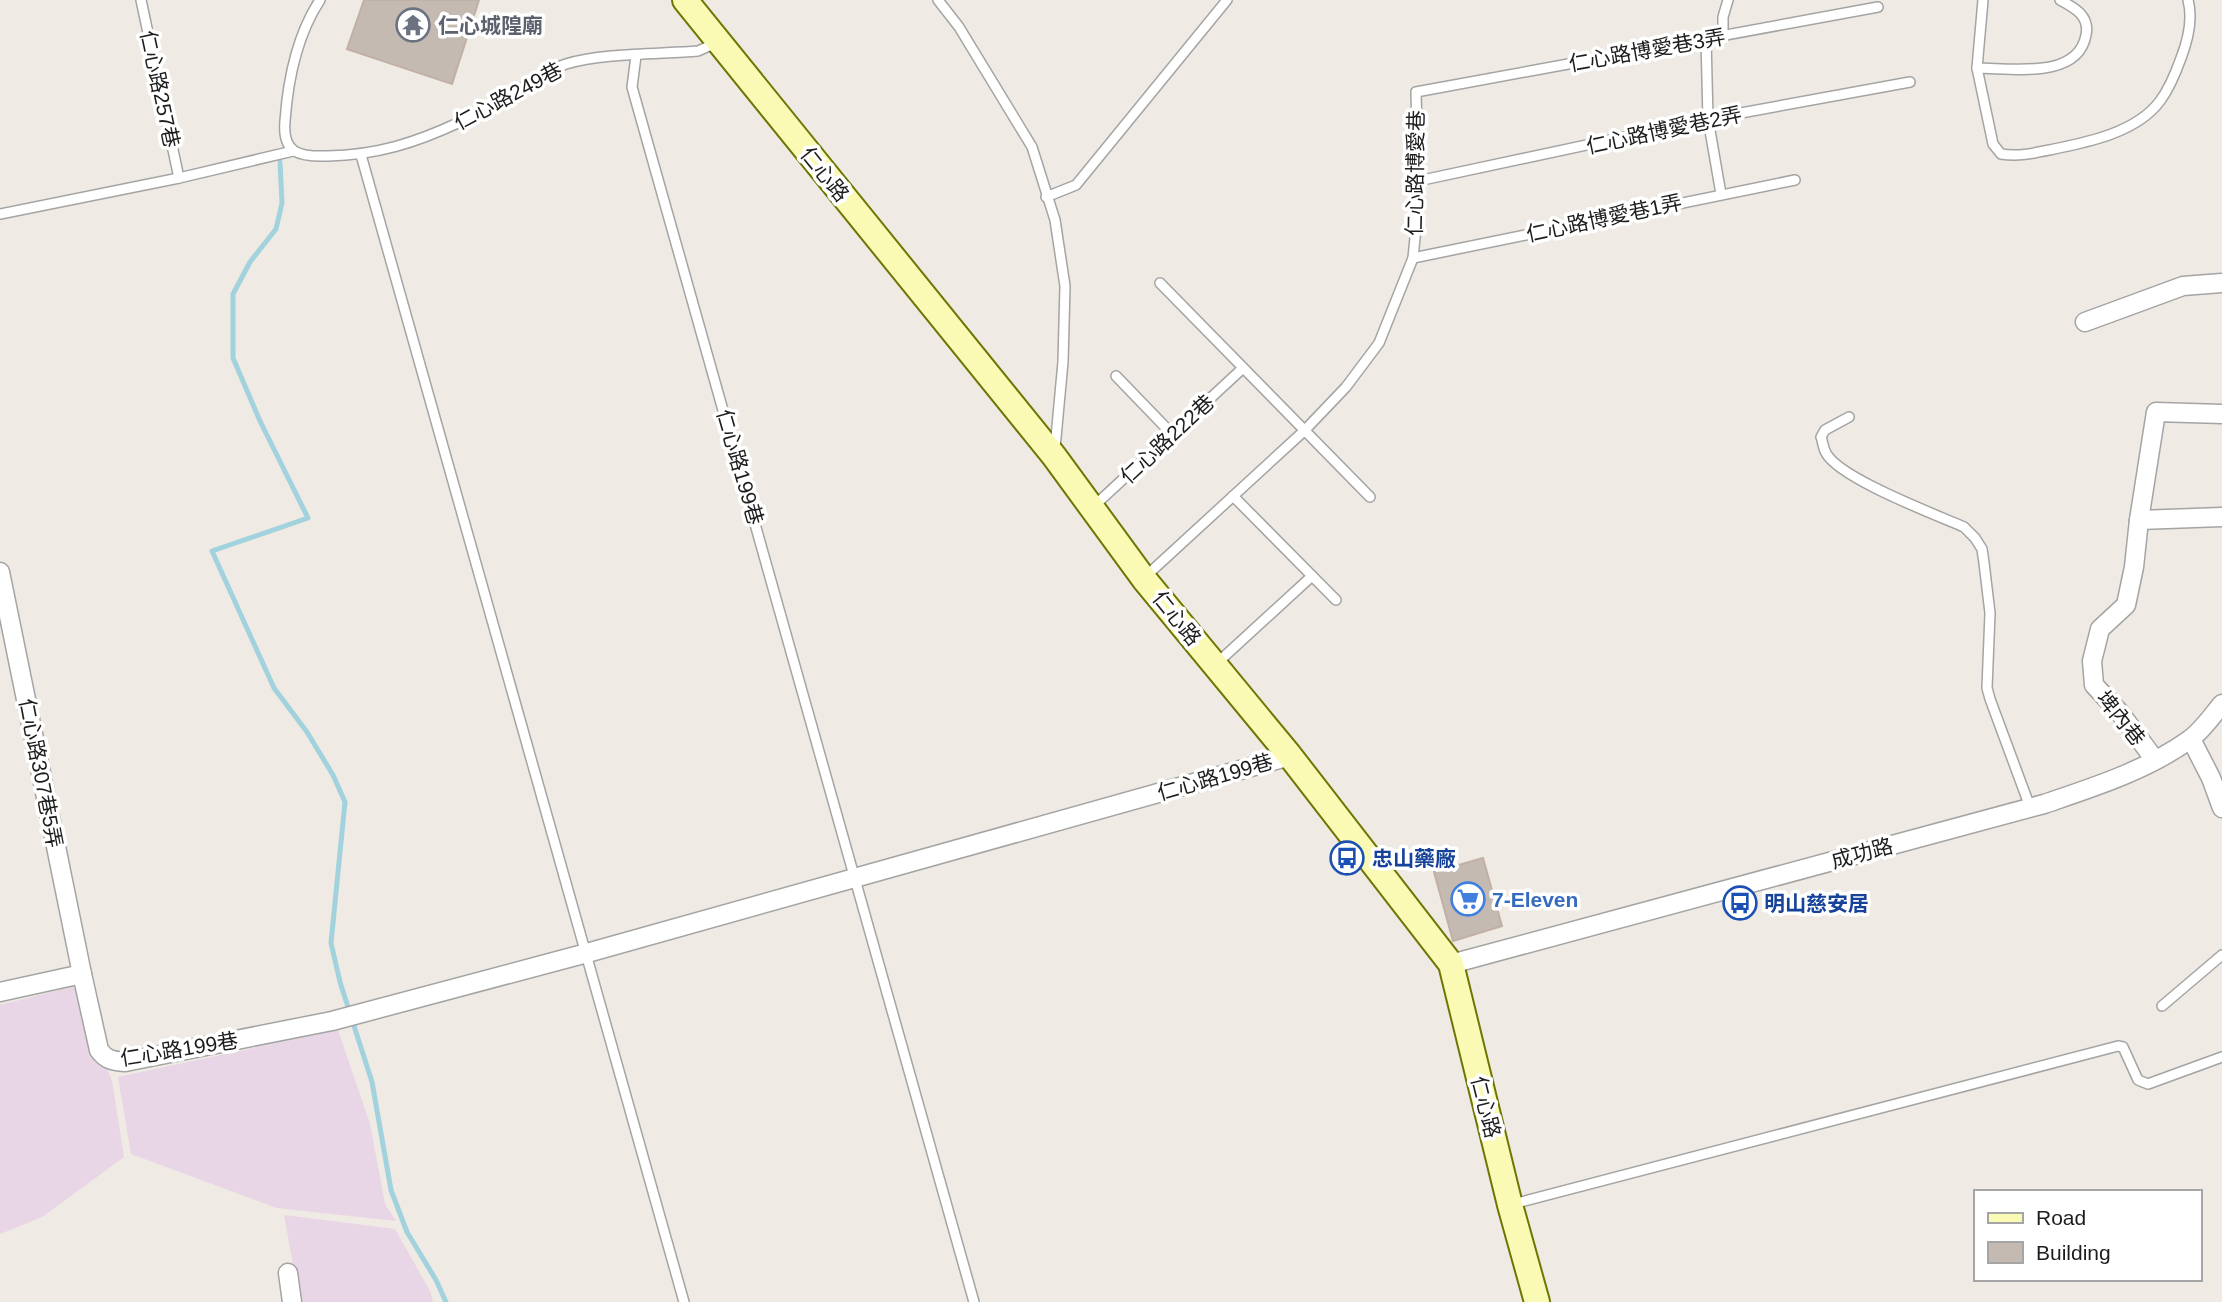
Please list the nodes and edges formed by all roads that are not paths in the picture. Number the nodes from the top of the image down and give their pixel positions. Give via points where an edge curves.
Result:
1 (141, 0) edge
2 (320, 0) edge
3 (685, 0) edge
4 (937, 0) edge
5 (1227, 0) edge
6 (1728, 0) edge
7 (1983, 0) edge
8 (2060, 0) edge
9 (2188, 0) edge
10 (1878, 7) dead end
11 (1723, 36) junction
12 (1706, 39) junction
13 (718, 42) junction
14 (636, 56) junction
15 (1977, 68) junction
16 (1910, 82) dead end
17 (1416, 92) joint
18 (1709, 119) junction
19 (293, 151) junction
20 (361, 155) junction
21 (179, 178) junction
22 (1795, 180) dead end
23 (1418, 181) junction
24 (1721, 194) junction
25 (1046, 197) junction
26 (0, 214) edge
27 (1413, 258) junction
28 (1160, 283) dead end
29 (2222, 283) edge
30 (2085, 322) dead end
31 (1243, 368) junction
32 (1116, 376) dead end
33 (2222, 414) edge
34 (1849, 417) dead end
35 (1304, 430) junction
36 (1171, 434) junction
37 (1054, 456) junction
38 (1233, 496) junction
39 (1370, 497) dead end
40 (1091, 509) junction
41 (2222, 517) edge
42 (2139, 520) junction
43 (0, 572) edge
44 (1312, 576) junction
45 (1144, 579) junction
46 (1336, 600) dead end
47 (1215, 665) junction
48 (2222, 704) edge
49 (2191, 739) junction
50 (1290, 756) junction
51 (2155, 760) junction
52 (2030, 807) junction
53 (2222, 808) edge
54 (856, 878) junction
55 (587, 953) junction
56 (2222, 955) edge
57 (1451, 964) junction
58 (82, 974) junction
59 (0, 992) edge
60 (2162, 1006) dead end
61 (2222, 1057) edge
62 (1510, 1205) junction
63 (288, 1273) dead end
64 (292, 1302) edge
65 (684, 1302) edge
66 (974, 1302) edge
67 (1537, 1302) edge

1 - 21 lane, 仁心路257巷
2 - 19 lane via 301,37 290,87 284,137
3 - 13 street, 仁心路
4 - 25 lane via 959,27 1032,147
5 - 25 lane via 1076,185
6 - 11 lane
7 - 15 lane
8 - 15 lane via 2080,11 2088,27 2084,46 2068,63 2041,69
9 - 15 lane via 2188,39 2159,102 2133,125 2080,144 2015,157 2001,154 1993,144
10 - 11 lane, 仁心路博愛巷3弄
11 - 12 lane, 仁心路博愛巷3弄
12 - 17 lane, 仁心路博愛巷3弄
12 - 18 lane
13 - 14 lane, 仁心路249巷 via 698,51
13 - 37 street, 仁心路
14 - 20 lane, 仁心路249巷 via 568,64 437,133
14 - 54 lane, 仁心路199巷 via 632,87
16 - 18 lane, 仁心路博愛巷2弄
17 - 23 lane, 仁心路博愛巷
18 - 23 lane, 仁心路博愛巷2弄
18 - 24 lane
19 - 20 lane, 仁心路249巷 via 306,157
19 - 21 lane
20 - 55 lane
21 - 26 lane
22 - 24 lane, 仁心路博愛巷1弄
23 - 27 lane, 仁心路博愛巷
24 - 27 lane, 仁心路博愛巷1弄
25 - 37 lane via 1055,220 1065,286
27 - 35 lane, 仁心路博愛巷 via 1380,343
28 - 31 lane
29 - 30 street via 2183,286
31 - 35 lane
31 - 36 lane, 仁心路222巷
32 - 36 lane
33 - 42 street, 埤內巷 via 2156,412
34 - 52 lane via 1821,437 1835,463 1852,476 1964,527 1982,549 1990,614 1987,688
35 - 38 lane, 仁心路博愛巷
35 - 39 lane
36 - 40 lane, 仁心路222巷
37 - 40 street, 仁心路
38 - 44 lane
38 - 45 lane, 仁心路博愛巷
40 - 45 street, 仁心路
41 - 42 street
42 - 51 street, 埤內巷 via 2126,605 2100,629 2092,661 2094,685
43 - 58 street, 仁心路307巷5弄
44 - 46 lane
44 - 47 lane
45 - 47 street, 仁心路
47 - 50 street, 仁心路
48 - 49 street
49 - 51 street, 成功路
49 - 53 street
50 - 54 street, 仁心路199巷
50 - 57 street, 仁心路
51 - 52 street, 成功路 via 2107,783
52 - 57 street, 成功路
54 - 55 street, 仁心路199巷
54 - 66 lane, 仁心路199巷
55 - 58 street, 仁心路199巷 via 339,1019 125,1062 104,1058 99,1050
55 - 65 lane
56 - 60 lane
57 - 62 street, 仁心路
58 - 59 street
61 - 62 lane via 2142,1084 2123,1047 2118,1046
62 - 67 street, 仁心路
63 - 64 street

